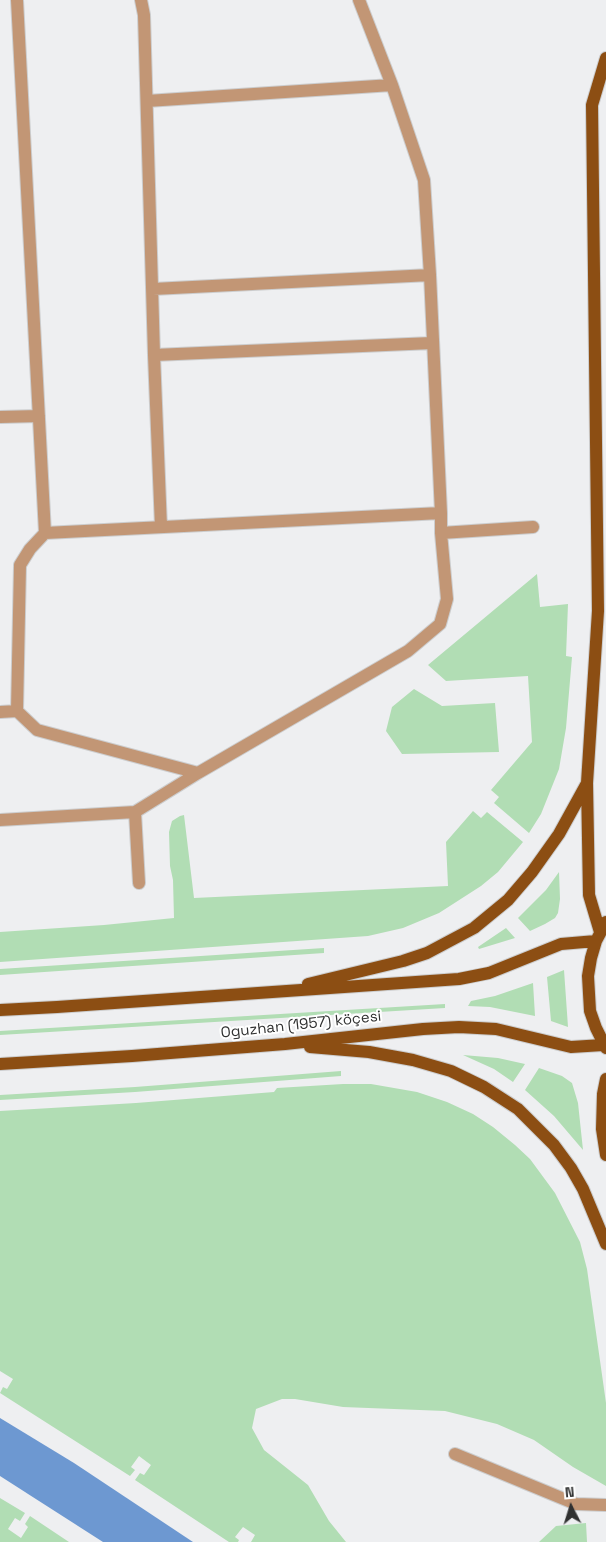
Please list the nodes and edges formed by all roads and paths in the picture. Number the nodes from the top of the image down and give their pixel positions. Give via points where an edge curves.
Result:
1 (17, 0) edge
2 (140, 0) edge
3 (359, 0) edge
4 (606, 58) edge
5 (392, 85) junction
6 (147, 101) junction
7 (430, 275) junction
8 (153, 289) junction
9 (432, 343) junction
10 (154, 355) junction
11 (39, 416) junction
12 (0, 417) edge
13 (441, 513) junction
14 (161, 526) junction
15 (533, 527) dead end
16 (45, 533) junction
17 (441, 533) junction
18 (17, 711) junction
19 (0, 712) edge
20 (198, 773) junction
21 (587, 783) junction
22 (136, 812) junction
23 (0, 820) edge
24 (138, 883) dead end
25 (601, 932) edge
26 (272, 993) junction
27 (0, 1010) edge
28 (285, 1044) junction
29 (605, 1046) edge
30 (0, 1064) edge
31 (606, 1079) edge
32 (606, 1155) edge
33 (606, 1244) edge
34 (455, 1454) dead end
35 (606, 1506) edge

1 - 11 lane
2 - 6 lane via 144,16
3 - 5 lane
4 - 21 main road via 592,105 598,611
5 - 6 lane
5 - 7 lane via 424,180
6 - 8 lane
7 - 8 lane
7 - 9 lane
8 - 10 lane
9 - 10 lane
9 - 13 lane
10 - 14 lane
11 - 12 lane
11 - 16 lane
13 - 14 lane
13 - 17 lane
14 - 16 lane
15 - 17 lane
16 - 18 lane via 20,565
17 - 20 lane via 447,599 440,624 408,651
18 - 19 lane
18 - 20 lane via 36,730
20 - 22 lane
21 - 25 main road via 588,895
21 - 26 main road via 559,834 532,872 508,900 474,928 427,953 404,961
22 - 23 lane
22 - 24 lane
25 - 26 main road, Oguzhan (1957) köçesi via 489,973 459,979
25 - 29 main road via 591,958 588,994 590,1011
26 - 27 main road, Oguzhan (1957) köçesi
28 - 29 main road, Oguzhan (1957) köçesi via 459,1027 496,1028 571,1047
28 - 30 main road, Oguzhan (1957) köçesi
28 - 33 main road via 413,1060 451,1071 484,1087 518,1109 554,1146 584,1189
31 - 32 main road via 602,1129
34 - 35 lane via 576,1504

